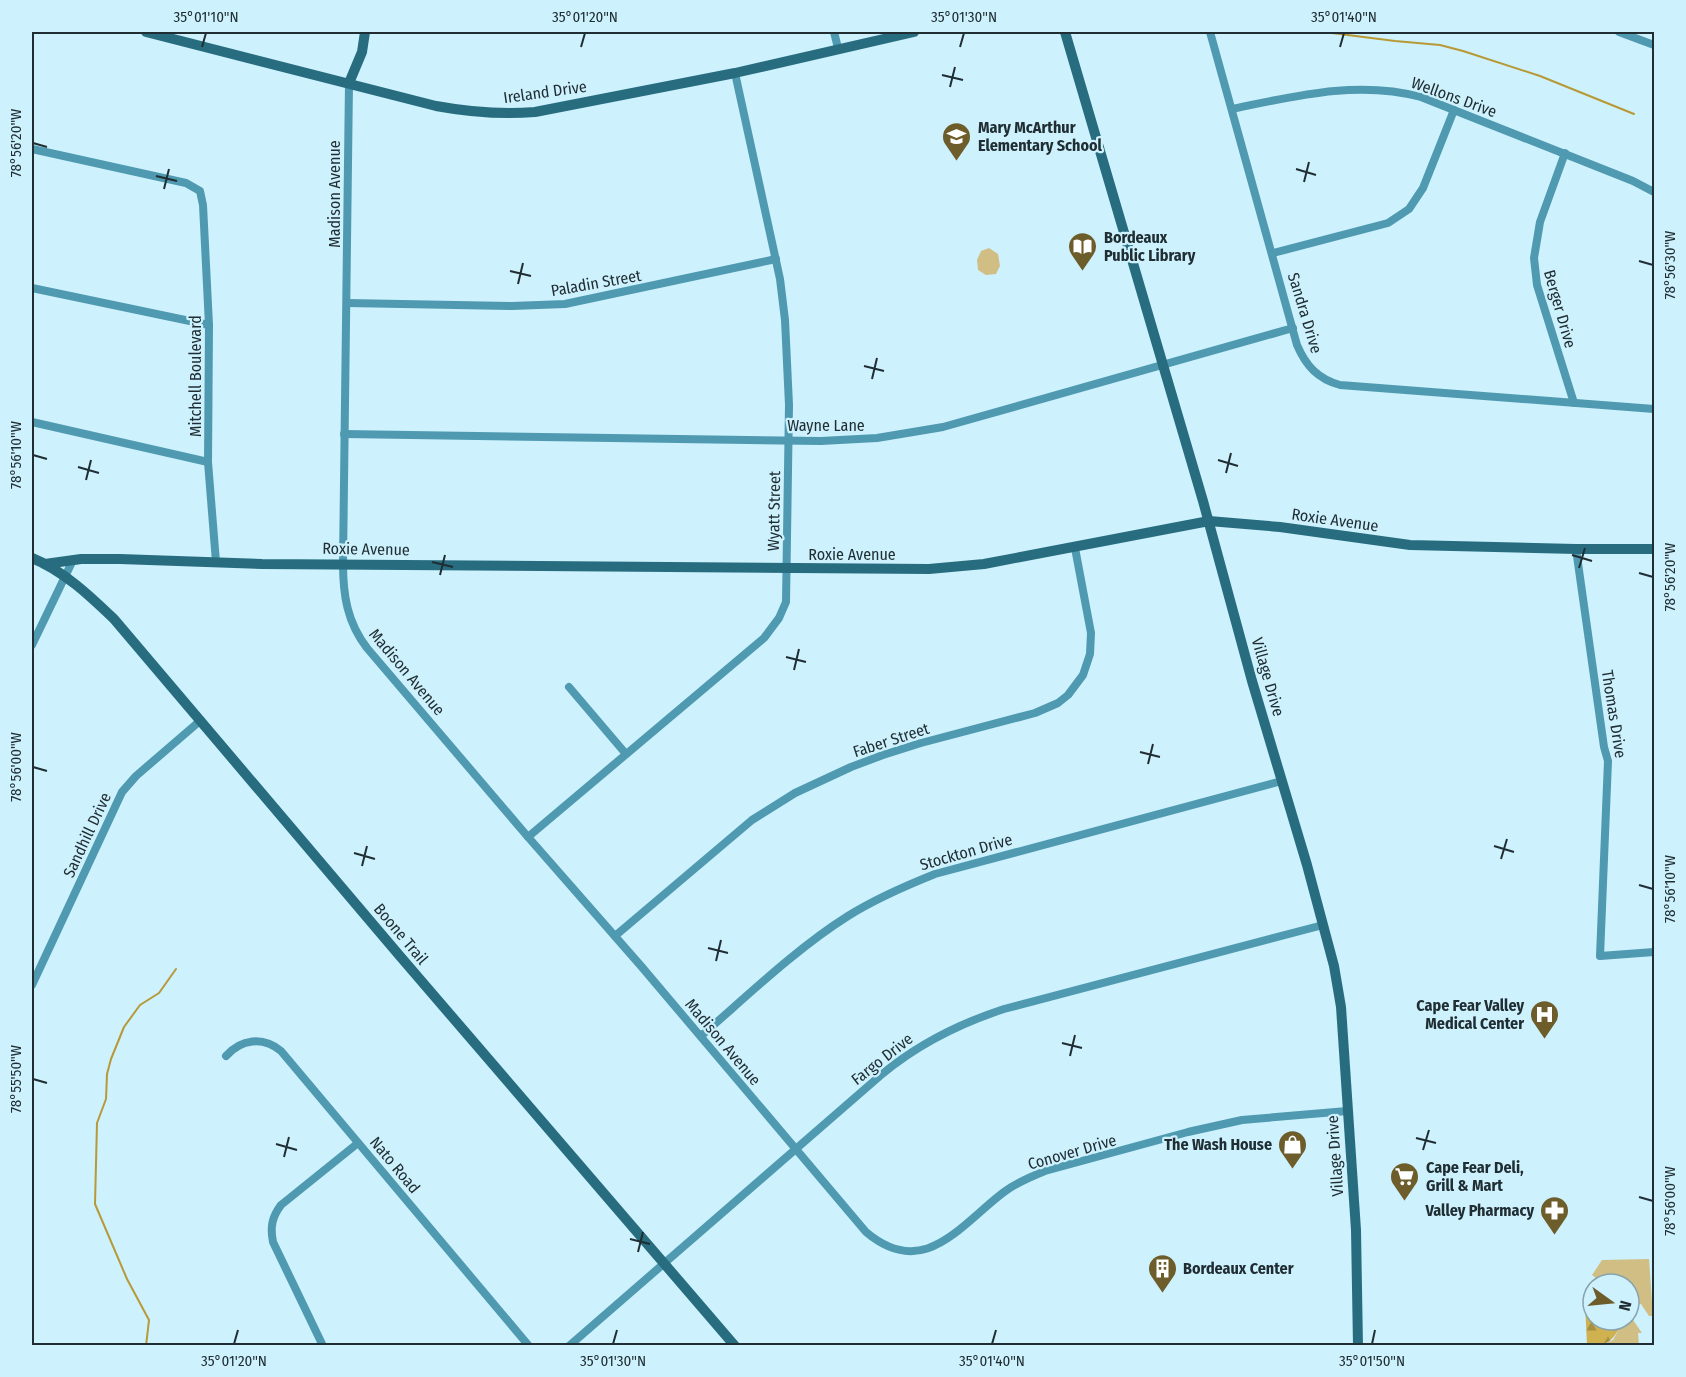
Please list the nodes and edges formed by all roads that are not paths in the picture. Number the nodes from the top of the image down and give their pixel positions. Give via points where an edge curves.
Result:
1 (146, 32) edge
2 (365, 32) edge
3 (834, 32) edge
4 (914, 32) edge
5 (1065, 32) edge
6 (1210, 32) edge
7 (1619, 32) edge
8 (1654, 45) edge
9 (838, 48) junction
10 (735, 73) junction
11 (349, 83) junction
12 (1232, 110) junction
13 (1454, 110) junction
14 (32, 149) edge
15 (1565, 153) junction
16 (1654, 192) edge
17 (1273, 253) junction
18 (776, 259) junction
19 (32, 288) edge
20 (347, 303) junction
21 (209, 325) junction
22 (1293, 328) junction
23 (1163, 365) junction
24 (1574, 403) junction
25 (1654, 409) edge
26 (32, 422) edge
27 (344, 434) junction
28 (788, 439) junction
29 (208, 462) junction
30 (1209, 521) junction
31 (1075, 548) junction
32 (1576, 549) junction
33 (1654, 549) edge
34 (32, 558) edge
35 (74, 560) junction
36 (216, 562) junction
37 (343, 563) junction
38 (45, 564) junction
39 (787, 569) junction
40 (64, 577) junction
41 (32, 645) edge
42 (569, 687) dead end
43 (201, 720) junction
44 (626, 754) junction
45 (1282, 781) junction
46 (528, 837) junction
47 (1323, 925) junction
48 (615, 936) junction
49 (1654, 952) edge
50 (32, 985) edge
51 (701, 1036) junction
52 (226, 1056) dead end
53 (1347, 1112) junction
54 (358, 1143) junction
55 (796, 1149) junction
56 (663, 1262) junction
57 (323, 1346) edge
58 (529, 1346) edge
59 (569, 1346) edge
60 (735, 1346) edge
61 (1358, 1346) edge

1 - 11 street, Ireland Drive
2 - 11 street via 362,52
3 - 9 street
4 - 9 street, Ireland Drive
5 - 23 street, Village Drive
6 - 12 street, Sandra Drive
7 - 8 street
9 - 10 street, Ireland Drive
10 - 11 street, Ireland Drive via 511,114 452,109
10 - 18 street, Wyatt Street
11 - 20 street, Madison Avenue
12 - 13 street, Wellons Drive via 1353,88 1404,92
12 - 17 street, Sandra Drive
13 - 15 street, Wellons Drive
13 - 17 street via 1423,188 1399,217 1379,226
14 - 21 street, Mitchell Boulevard via 186,183 200,191
15 - 16 street, Wellons Drive
15 - 24 street, Berger Drive via 1540,222 1534,258 1537,285
17 - 22 street, Sandra Drive
18 - 20 street, Paladin Street via 565,304
18 - 28 street, Wyatt Street via 784,320
19 - 21 street
20 - 27 street, Madison Avenue
21 - 29 street, Mitchell Boulevard
22 - 23 street, Wayne Lane
22 - 24 street, Sandra Drive via 1306,363 1331,383
23 - 28 street, Wayne Lane via 911,434 846,440
23 - 30 street, Village Drive
24 - 25 street, Sandra Drive
26 - 29 street
27 - 28 street, Wayne Lane
27 - 37 street, Madison Avenue
28 - 39 street, Wyatt Street
29 - 36 street, Mitchell Boulevard
30 - 31 street, Roxie Avenue
30 - 32 street, Roxie Avenue via 1410,545
30 - 45 street, Village Drive
31 - 39 street, Roxie Avenue via 952,568
31 - 48 street, Faber Street via 1092,644 1083,675 1068,695 1035,713 883,755 795,794 752,820
32 - 33 street, Roxie Avenue
32 - 49 street, Thomas Drive via 1608,761 1600,956
34 - 38 street, Boone Trail
35 - 36 street, Roxie Avenue
35 - 38 street, Roxie Avenue
35 - 40 street
36 - 37 street, Roxie Avenue
37 - 39 street, Roxie Avenue
37 - 46 street, Madison Avenue via 347,610 362,641
38 - 40 street, Boone Trail
39 - 44 street, Wyatt Street via 786,602 770,632
40 - 41 street
40 - 43 street, Boone Trail via 114,620
42 - 44 street
43 - 50 street, Sandhill Drive via 122,792
43 - 56 street, Boone Trail
44 - 46 street, Wyatt Street
45 - 47 street, Village Drive
45 - 51 street, Stockton Drive via 906,885 819,936
46 - 48 street, Madison Avenue
47 - 53 street, Village Drive via 1338,984
47 - 55 street, Fargo Drive via 975,1019 897,1061
48 - 51 street, Madison Avenue
51 - 55 street, Madison Avenue
52 - 54 street, Nato Road via 253,1040 275,1046
53 - 55 street, Conover Drive via 1233,1122 1045,1171 1003,1193 940,1245 919,1251 886,1246 871,1236
53 - 61 street, Village Drive via 1356,1230
54 - 57 street via 281,1205 271,1226 273,1242
54 - 58 street, Nato Road
55 - 56 street, Fargo Drive
56 - 59 street, Fargo Drive
56 - 60 street, Boone Trail

